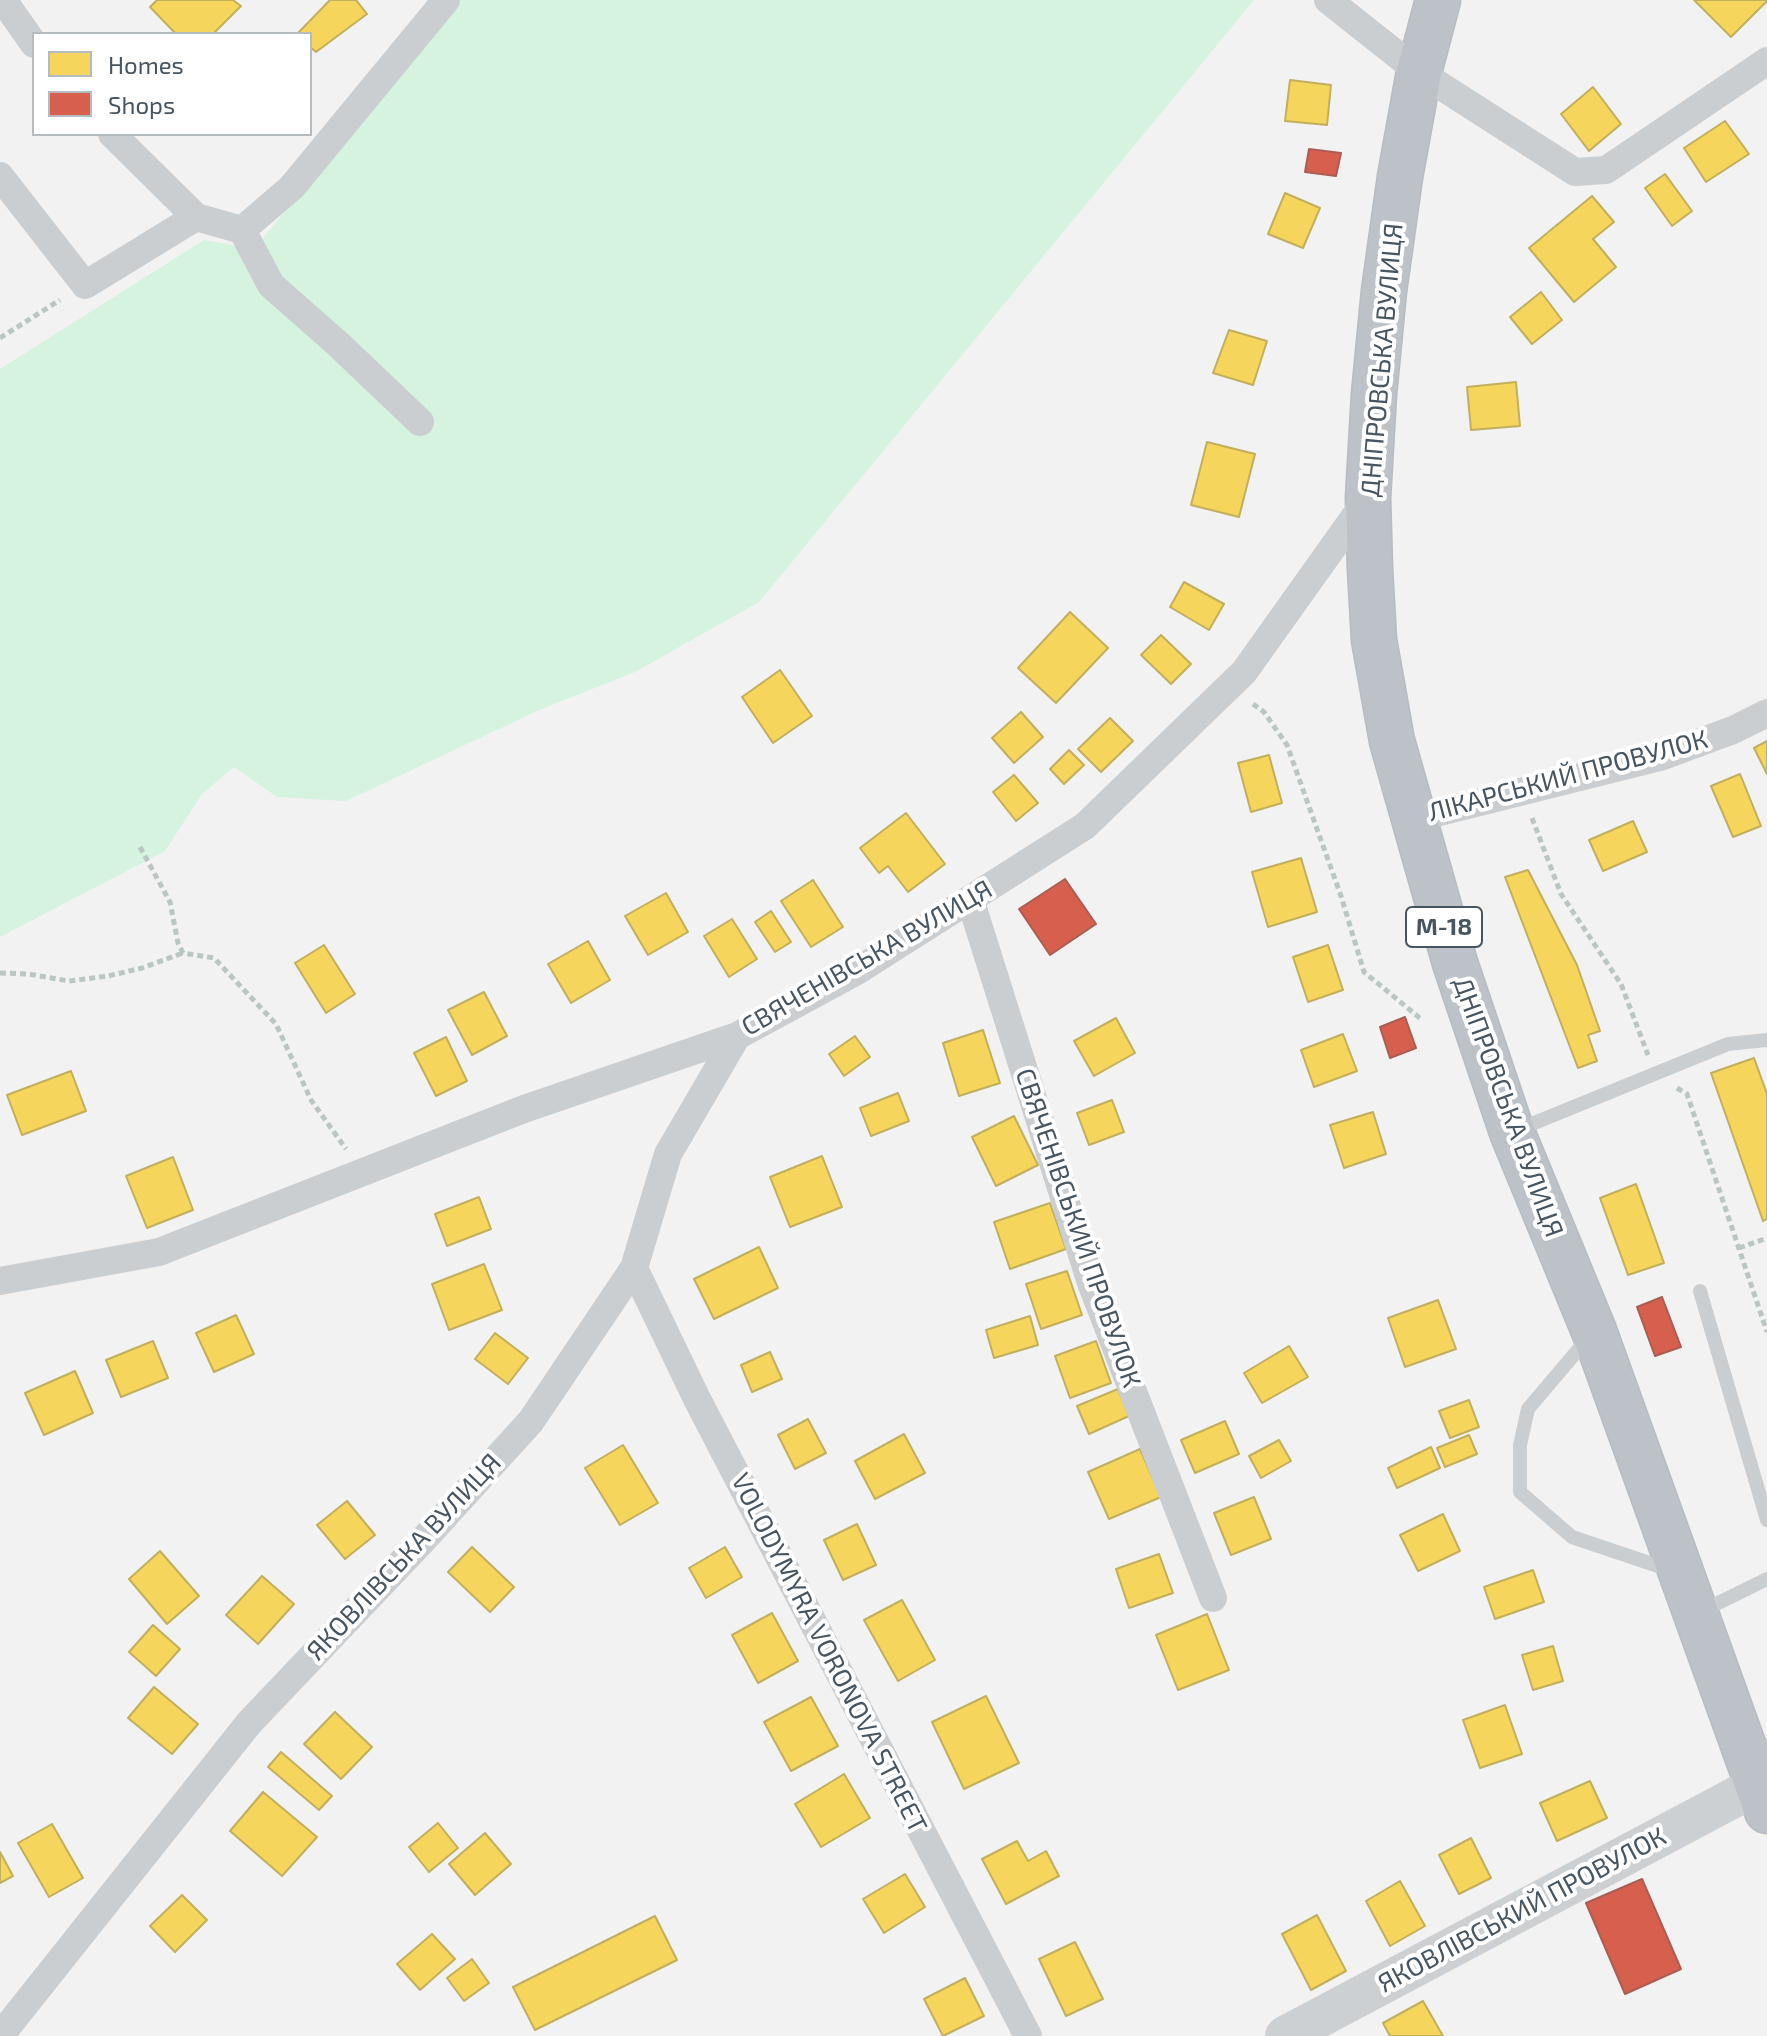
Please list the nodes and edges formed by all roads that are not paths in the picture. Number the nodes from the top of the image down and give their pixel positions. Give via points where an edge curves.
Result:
1 (3, 0) edge
2 (446, 0) edge
3 (1328, 0) edge
4 (1438, 0) edge
5 (32, 41) edge
6 (1767, 61) edge
7 (1419, 72) junction
8 (114, 136) edge
9 (0, 176) edge
10 (196, 217) junction
11 (242, 230) junction
12 (420, 422) dead end
13 (1368, 498) junction
14 (1767, 713) edge
15 (1412, 819) junction
16 (970, 899) junction
17 (737, 1036) junction
18 (1767, 1040) edge
19 (1512, 1132) junction
20 (634, 1268) junction
21 (0, 1281) edge
22 (1700, 1291) dead end
23 (1594, 1331) junction
24 (1767, 1520) edge
25 (1767, 1579) edge
26 (1689, 1594) junction
27 (1213, 1598) dead end
28 (1762, 1798) edge
29 (0, 2036) edge
30 (1028, 2036) edge
31 (1285, 2036) edge

1 - 5 street
2 - 11 street via 292,187
3 - 7 street
4 - 7 highway, ДНІПРОВСЬКА ВУЛИЦЯ / М-18
6 - 7 street via 1606,170 1575,172
7 - 13 highway, ДНІПРОВСЬКА ВУЛИЦЯ / М-18 via 1384,291
8 - 10 street
9 - 10 street via 85,285
10 - 11 street
11 - 12 street via 271,285
13 - 15 highway, ДНІПРОВСЬКА ВУЛИЦЯ / М-18 via 1374,640
13 - 16 street, СВЯЧЕНІВСЬКА ВУЛИЦЯ via 1244,672 1085,826
14 - 15 street, ЛІКАРСЬКИЙ ПРОВУЛОК via 1660,757
15 - 19 highway, ДНІПРОВСЬКА ВУЛИЦЯ / М-18
16 - 17 street, СВЯЧЕНІВСЬКА ВУЛИЦЯ via 857,971
16 - 27 street, СВЯЧЕНІВСЬКИЙ ПРОВУЛОК via 1091,1283
17 - 20 street, ЯКОВЛІВСЬКА ВУЛИЦЯ via 668,1154
17 - 21 street, СВЯЧЕНІВСЬКА ВУЛИЦЯ via 524,1109 159,1252
18 - 19 lane via 1728,1044
19 - 23 highway, ДНІПРОВСЬКА ВУЛИЦЯ / М-18
20 - 29 street, ЯКОВЛІВСЬКА ВУЛИЦЯ via 531,1421 249,1723
20 - 30 street, VOLODYMYRA VORONOVA STREET
22 - 24 lane
23 - 26 highway, ДНІПРОВСЬКА ВУЛИЦЯ / М-18
23 - 26 lane via 1528,1409 1520,1445 1520,1492 1572,1537
25 - 26 lane
26 - 28 highway, ДНІПРОВСЬКА ВУЛИЦЯ / М-18
28 - 31 street, ЯКОВЛІВСЬКИЙ ПРОВУЛОК

